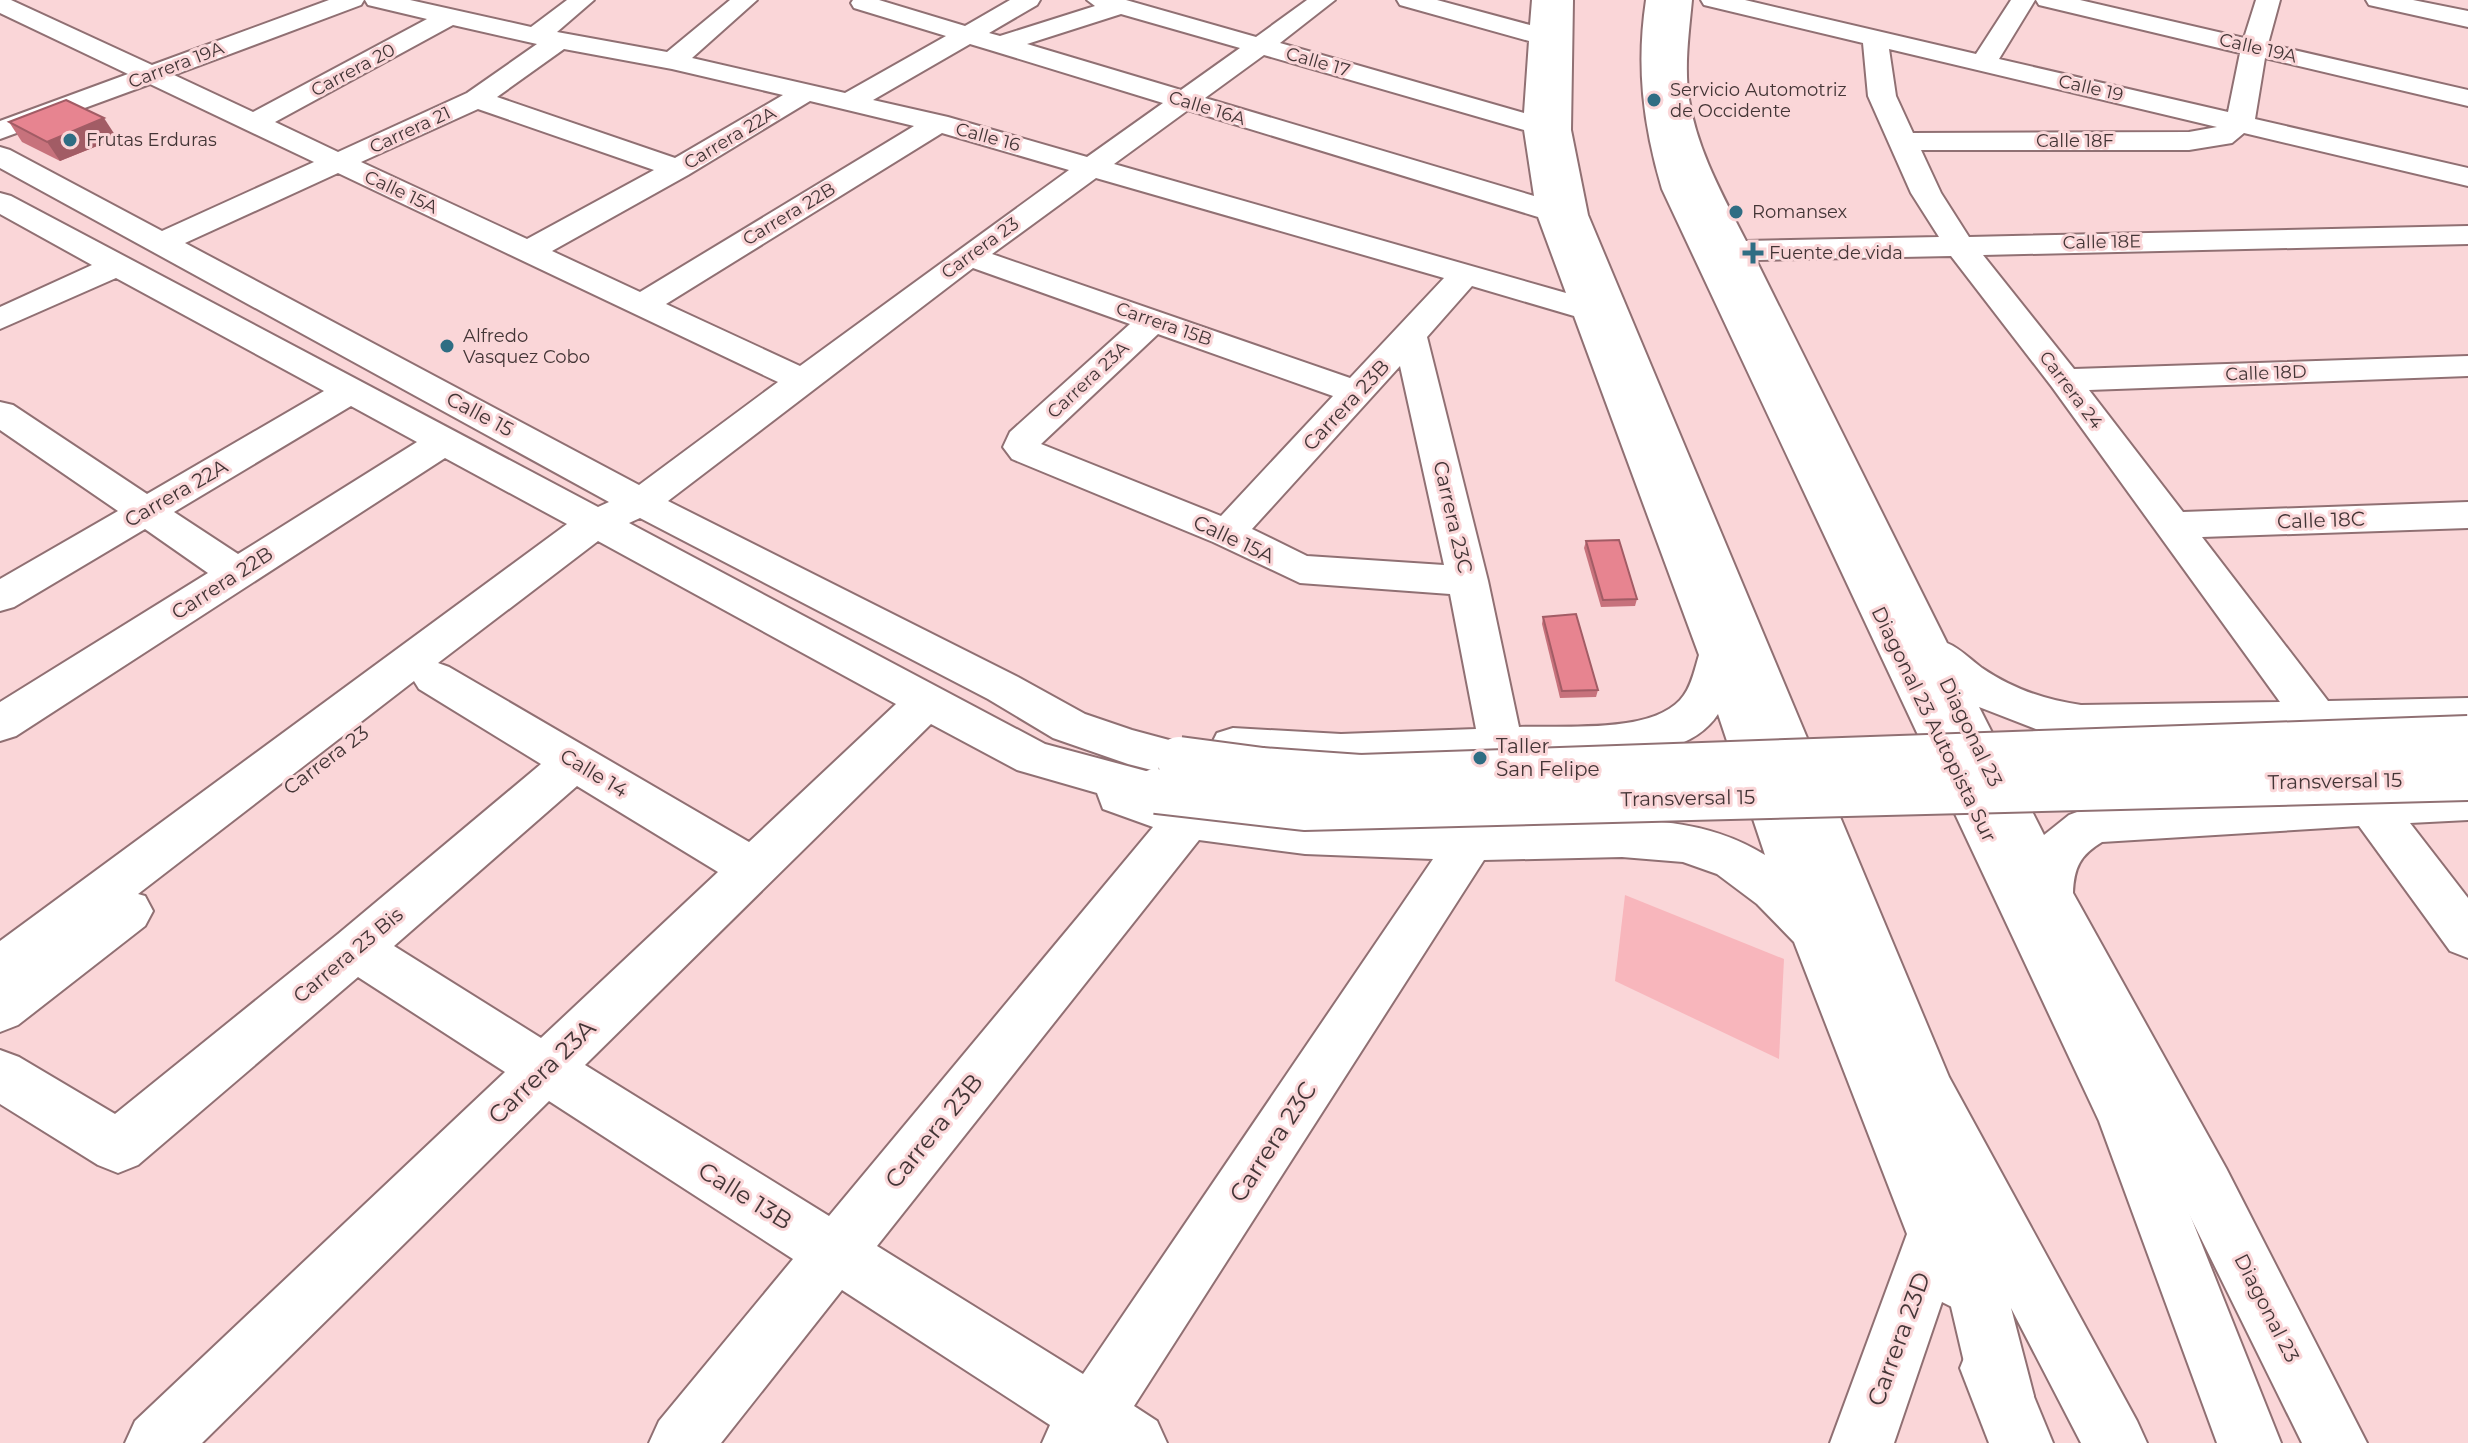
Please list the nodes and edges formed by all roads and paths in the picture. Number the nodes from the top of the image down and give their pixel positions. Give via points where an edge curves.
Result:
1 (10, 0) edge
2 (352, 0) edge
3 (377, 0) edge
4 (582, 0) edge
5 (745, 0) edge
6 (1028, 0) edge
7 (1323, 0) edge
8 (1409, 0) edge
9 (1544, 0) edge
10 (1561, 0) edge
11 (1658, 0) edge
12 (1680, 0) edge
13 (1713, 0) edge
14 (2023, 0) edge
15 (2048, 0) edge
16 (2268, 0) edge
17 (2378, 0) edge
18 (863, 3) dead end
19 (1108, 3) edge
20 (0, 4) edge
21 (451, 16) junction
22 (2468, 19) edge
23 (965, 34) junction
24 (1540, 36) junction
25 (548, 38) junction
26 (1876, 38) junction
27 (999, 45) junction
28 (1260, 45) junction
29 (2254, 47) junction
30 (672, 61) junction
31 (1983, 63) junction
32 (151, 75) junction
33 (805, 93) junction
34 (2468, 98) edge
35 (477, 99) junction
36 (1182, 101) junction
37 (847, 103) junction
38 (2240, 122) junction
39 (253, 123) junction
40 (938, 123) junction
41 (1537, 125) junction
42 (0, 131) edge
43 (1904, 142) junction
44 (0, 156) edge
45 (340, 163) junction
46 (1092, 165) junction
47 (678, 169) junction
48 (1685, 176) junction
49 (2468, 177) edge
50 (0, 202) edge
51 (1551, 211) junction
52 (2468, 235) edge
53 (163, 242) junction
54 (1959, 245) junction
55 (528, 251) junction
56 (1735, 251) junction
57 (969, 256) junction
58 (117, 265) junction
59 (1464, 276) junction
60 (641, 305) junction
61 (1590, 310) junction
62 (0, 319) edge
63 (1153, 321) junction
64 (1410, 337) junction
65 (2468, 366) edge
66 (802, 380) junction
67 (2064, 380) junction
68 (352, 390) junction
69 (1358, 393) junction
70 (9, 429) edge
71 (1023, 440) joint
72 (445, 441) junction
73 (146, 511) junction
74 (2468, 515) edge
75 (620, 520) junction
76 (2174, 525) junction
77 (1227, 533) junction
78 (237, 573) junction
79 (1468, 581) junction
80 (0, 597) edge
81 (1931, 650) junction
82 (1720, 655) junction
83 (434, 678) junction
84 (944, 684) junction
85 (1003, 688) junction
86 (2468, 715) edge
87 (2317, 719) junction
88 (0, 724) edge
89 (2468, 738) edge
90 (1501, 745) junction
91 (575, 761) junction
92 (2468, 778) edge
93 (1174, 790) junction
94 (2468, 801) edge
95 (2370, 806) junction
96 (1471, 841) junction
97 (753, 869) junction
98 (2049, 895) junction
99 (2468, 936) edge
100 (1818, 939) junction
101 (356, 949) junction
102 (0, 970) edge
103 (0, 1009) edge
104 (545, 1069) junction
105 (0, 1075) edge
106 (1928, 1092) junction
107 (1936, 1235) junction
108 (835, 1253) junction
109 (2012, 1420) edge
110 (1100, 1434) edge
111 (157, 1443) edge
112 (681, 1443) edge
113 (1862, 1443) edge
114 (2115, 1443) edge
115 (2249, 1443) edge
116 (2335, 1443) edge

1 - 20 street
2 - 32 street, Carrera 19A
3 - 21 street, Calle 16
4 - 25 street, Carrera 21
5 - 30 street
6 - 23 street
7 - 28 street, Carrera 23
8 - 24 street
9 - 24 street
10 - 106 street via 1557,130 1573,215
11 - 48 street, Diagonal 23 Autopista Sur via 1651,68 1664,149
12 - 48 street via 1675,98
13 - 26 street, Calle 19
14 - 31 street
15 - 29 street, Calle 19A
16 - 29 street
17 - 22 street
18 - 23 street, Calle 16A
19 - 27 street
19 - 28 street, Calle 17
20 - 32 street, Calle 15A
21 - 25 street, Calle 16
21 - 39 street, Carrera 20
23 - 27 street, Calle 16A
23 - 37 street
24 - 41 street
25 - 30 street, Calle 16
25 - 35 street, Carrera 21
26 - 31 street, Calle 19
26 - 43 street, Carrera 24 via 1882,96
27 - 36 street, Calle 16A
28 - 36 street, Carrera 23
28 - 41 street, Calle 17
29 - 34 street, Calle 19A
29 - 38 street
30 - 33 street, Calle 16
31 - 38 street, Calle 19
32 - 39 street, Calle 15A
32 - 42 street, Carrera 19A
33 - 37 street, Calle 16
33 - 47 street, Carrera 22A
35 - 45 street, Carrera 21
35 - 47 street
36 - 46 street, Carrera 23
36 - 51 street, Calle 16A
37 - 40 street, Calle 16
38 - 43 street, Calle 18F via 2222,137 2189,141
38 - 49 street, Calle 19
39 - 45 street, Calle 15A
40 - 46 street, Calle 16
40 - 60 street, Carrera 22B
41 - 51 street
43 - 54 street, Carrera 24 via 1926,193
44 - 53 street, Calle 15
45 - 53 street, Carrera 21
45 - 55 street, Calle 15A
46 - 57 street, Carrera 23
46 - 59 street, Calle 16
47 - 55 street, Carrera 22A
48 - 56 street, Diagonal 23 via 1719,219
48 - 115 street, Diagonal 23 Autopista Sur via 2124,1115
50 - 58 street, Calle 15
51 - 61 street
52 - 54 street, Calle 18E
53 - 75 street, Calle 15
54 - 56 street, Calle 18E
54 - 67 street, Carrera 24
55 - 60 street, Calle 15A
56 - 81 street, Diagonal 23
57 - 63 street, Carrera 15B
57 - 66 street, Carrera 23
58 - 62 street
58 - 68 street, Calle 15
59 - 61 street, Calle 16
59 - 64 street, Carrera 23B
60 - 66 street, Calle 15A
61 - 82 street
63 - 69 street, Carrera 15B
63 - 71 street, Carrera 23A
64 - 69 street, Carrera 23B
64 - 79 street, Carrera 23C
65 - 67 street, Calle 18D
66 - 75 street, Carrera 23
67 - 76 street, Carrera 24
68 - 72 street, Calle 15
68 - 73 street, Carrera 22A
69 - 77 street, Carrera 23B
70 - 73 street
71 - 77 street, Calle 15A via 1025,451
72 - 75 street, Calle 15
72 - 78 street, Carrera 22B
73 - 78 street
73 - 80 street, Carrera 22A
74 - 76 street, Calle 18C
75 - 83 street, Carrera 23
75 - 84 street, Calle 15
75 - 102 street, Carrera 23
76 - 87 street, Carrera 24
77 - 79 street, Calle 15A via 1300,569
78 - 88 street, Carrera 22B
79 - 90 street, Carrera 23C
81 - 87 street via 1995,697 2068,721
81 - 98 street, Diagonal 23
82 - 90 street via 1703,703 1673,728 1641,736
82 - 100 street
83 - 91 street, Calle 14
83 - 103 street, Carrera 23
84 - 85 street, Transversal 15
84 - 93 street via 1033,758 1147,807
84 - 97 street, Carrera 23A
85 - 90 street via 1085,718 1255,748 1347,751
85 - 93 street, Transversal 15 via 1069,726 1128,747
86 - 87 street
89 - 93 street, Transversal 15, bridge via 1360,777 1262,770
91 - 97 street, Calle 14
91 - 101 street, Carrera 23 Bis
92 - 93 street, Transversal 15, bridge via 1304,808
93 - 96 street via 1283,834
93 - 108 street, Carrera 23B
94 - 95 street
95 - 98 street via 2098,823 2059,849 2049,872
95 - 99 street
96 - 100 street via 1645,839 1704,847 1754,872
96 - 110 street, Carrera 23C
97 - 104 street, Carrera 23A
98 - 116 street, Diagonal 23
100 - 107 street
101 - 104 street, Calle 13B
101 - 105 street, Carrera 23 Bis via 118,1146
104 - 108 street, Calle 13B
104 - 111 street, Carrera 23A
106 - 109 street
106 - 114 street
107 - 109 street
107 - 113 street, Carrera 23D
108 - 110 street, Calle 13B
108 - 112 street, Carrera 23B

